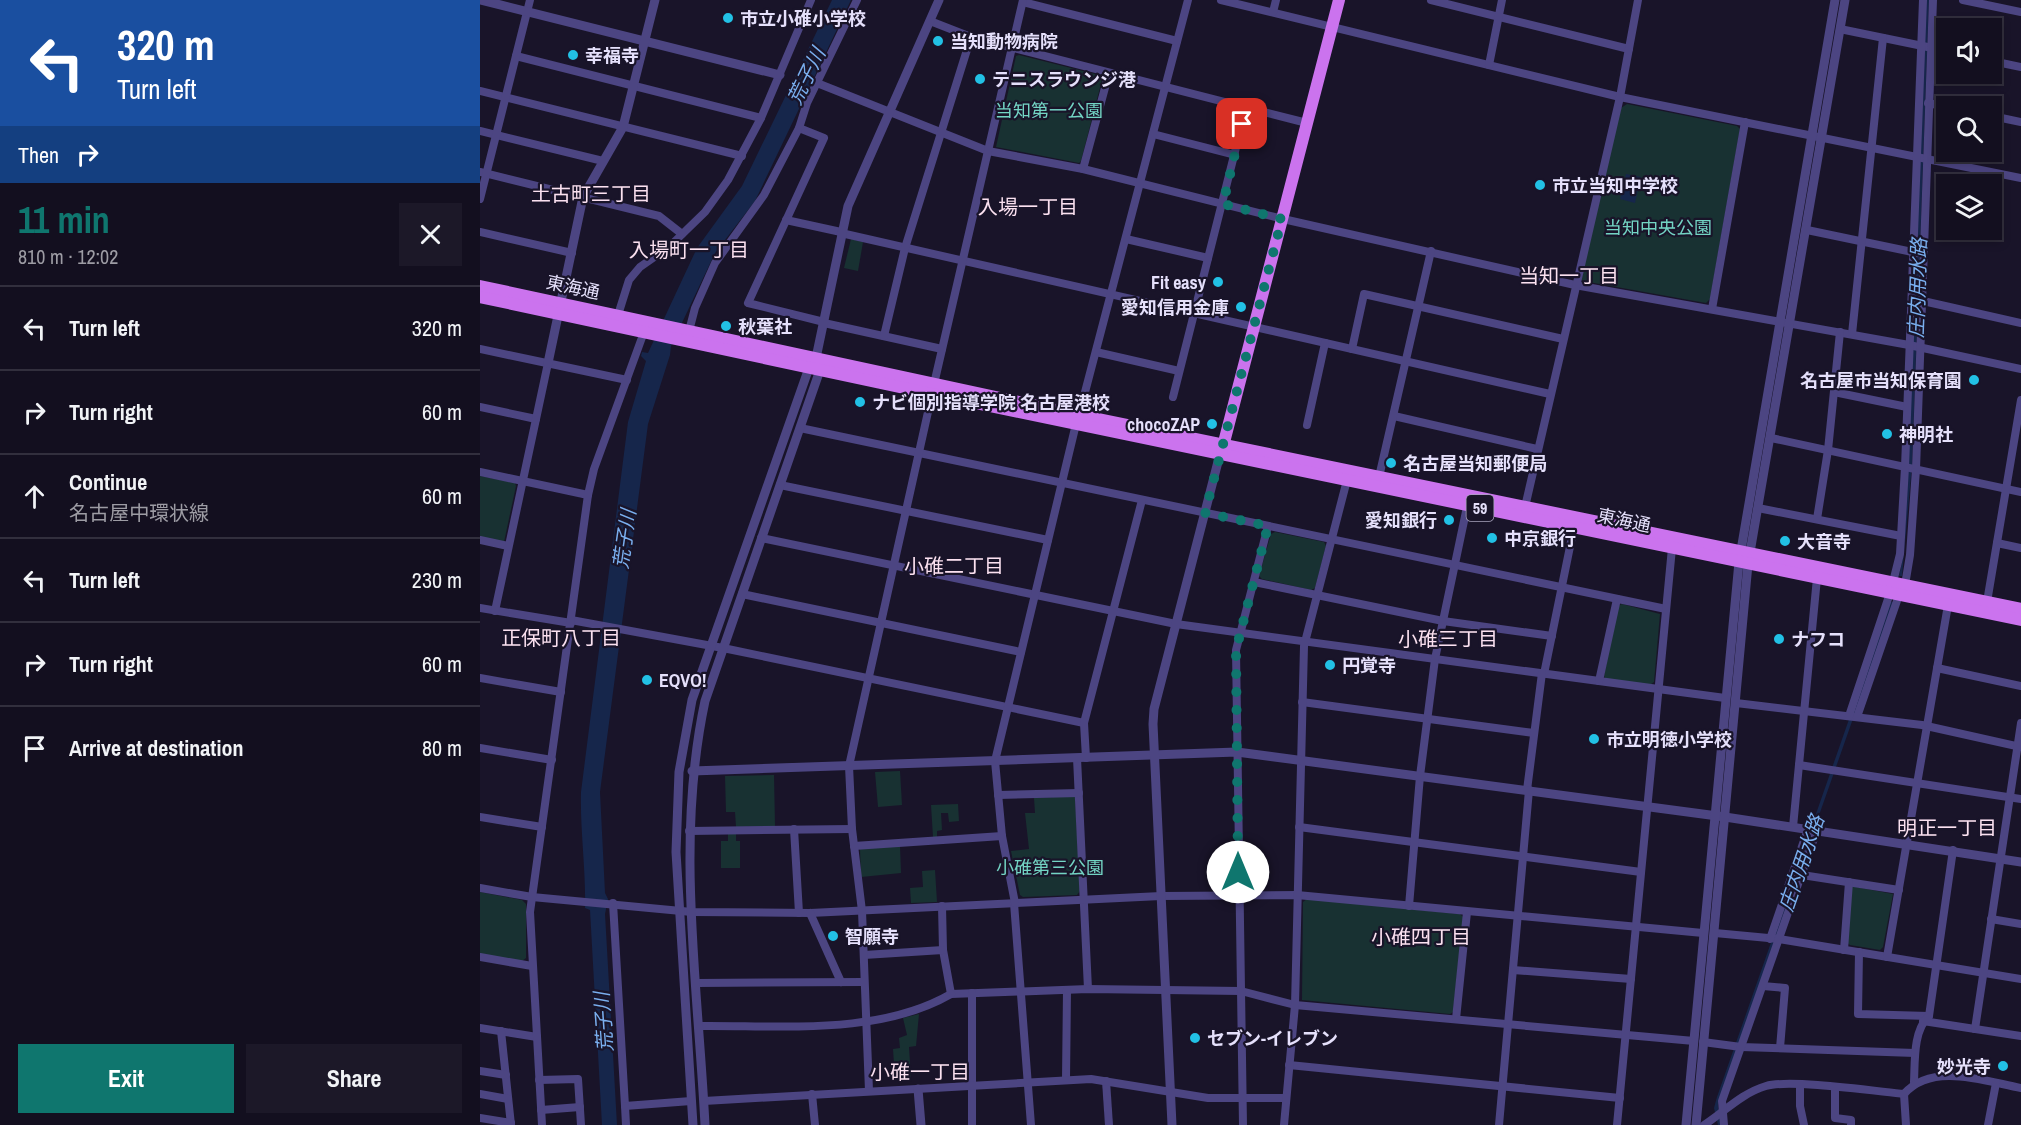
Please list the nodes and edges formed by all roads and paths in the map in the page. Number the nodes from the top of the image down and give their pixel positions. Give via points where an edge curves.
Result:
1 (481, 0) edge
2 (530, 0) edge
3 (655, 0) edge
4 (811, 0) edge
5 (857, 0) edge
6 (939, 0) edge
7 (1188, 0) edge
8 (1221, 0) edge
9 (1276, 0) edge
10 (1340, 0) edge
11 (1431, 0) edge
12 (1502, 0) edge
13 (1638, 0) edge
14 (1835, 0) edge
15 (1845, 0) edge
16 (1923, 0) edge
17 (1933, 0) edge
18 (1963, 0) edge
19 (1023, 1) edge
20 (527, 12) junction
21 (1273, 12) junction
22 (2021, 12) edge
23 (1499, 17) junction
24 (930, 21) junction
25 (1332, 26) junction
26 (1840, 29) junction
27 (971, 37) junction
28 (1883, 38) junction
29 (644, 41) junction
30 (1178, 41) junction
31 (1926, 47) junction
32 (1012, 48) junction
33 (1629, 48) junction
34 (1936, 49) edge
35 (516, 56) junction
36 (2002, 63) edge
37 (1489, 65) junction
38 (2021, 67) edge
39 (1109, 73) junction
40 (780, 75) junction
41 (817, 83) junction
42 (633, 86) junction
43 (1166, 87) junction
44 (480, 91) edge
45 (1620, 97) junction
46 (506, 98) junction
47 (1928, 103) junction
48 (1936, 104) edge
49 (1246, 108) junction
50 (889, 111) junction
51 (761, 118) junction
52 (2002, 118) edge
53 (1745, 122) junction
54 (2021, 122) edge
55 (1307, 123) junction
56 (623, 127) junction
57 (799, 128) junction
58 (480, 130) edge
59 (941, 132) junction
60 (1153, 134) junction
61 (496, 135) junction
62 (1818, 137) junction
63 (1872, 147) junction
64 (988, 151) junction
65 (1235, 155) junction
66 (742, 156) junction
67 (1922, 157) junction
68 (603, 161) junction
69 (1083, 169) junction
70 (483, 172) edge
71 (2021, 178) edge
72 (1140, 183) junction
73 (583, 197) junction
74 (480, 199) edge
75 (1223, 204) junction
76 (1282, 219) junction
77 (786, 220) junction
78 (1807, 230) junction
79 (480, 232) edge
80 (841, 232) junction
81 (682, 234) junction
82 (1126, 240) junction
83 (1863, 242) junction
84 (905, 248) junction
85 (1431, 251) junction
86 (572, 253) junction
87 (1919, 254) junction
88 (1209, 258) junction
89 (962, 261) junction
90 (1575, 285) junction
91 (480, 286) edge
92 (1112, 294) junction
93 (480, 297) edge
94 (1923, 301) junction
95 (1420, 307) junction
96 (560, 308) junction
97 (1712, 309) junction
98 (1194, 312) junction
99 (618, 315) junction
100 (824, 322) junction
101 (1785, 322) junction
102 (2021, 323) edge
103 (1255, 327) junction
104 (653, 330) junction
105 (1840, 332) junction
106 (681, 333) junction
107 (1852, 334) junction
108 (884, 336) junction
109 (1563, 339) junction
110 (1325, 343) junction
111 (1915, 346) junction
112 (480, 349) edge
113 (942, 349) junction
114 (1352, 349) junction
115 (1096, 352) junction
116 (1407, 362) junction
117 (548, 363) junction
118 (814, 365) junction
119 (2021, 369) edge
120 (1179, 371) junction
121 (627, 380) junction
122 (933, 389) junction
123 (1834, 392) junction
124 (1550, 394) junction
125 (1173, 397) dead end
126 (2021, 400) edge
127 (480, 407) edge
128 (1907, 407) junction
129 (1394, 416) junction
130 (536, 419) junction
131 (1078, 420) junction
132 (1307, 425) dead end
133 (800, 428) junction
134 (2018, 432) edge
135 (1771, 438) junction
136 (1222, 449) junction
137 (1537, 449) junction
138 (1828, 450) junction
139 (919, 453) junction
140 (1910, 468) junction
141 (480, 471) edge
142 (1379, 477) junction
143 (1347, 480) junction
144 (523, 481) junction
145 (1062, 483) junction
146 (780, 485) junction
147 (2006, 489) junction
148 (2021, 492) edge
149 (588, 495) junction
150 (1143, 500) junction
151 (1469, 500) junction
152 (1525, 507) junction
153 (1758, 508) junction
154 (906, 511) junction
155 (1205, 513) junction
156 (1817, 519) junction
157 (1268, 526) junction
158 (1574, 527) junction
159 (1901, 536) junction
160 (761, 538) junction
161 (1332, 539) junction
162 (480, 540) edge
163 (1048, 540) junction
164 (1997, 543) junction
165 (508, 546) junction
166 (1672, 548) junction
167 (2021, 548) edge
168 (1745, 558) junction
169 (1455, 565) junction
170 (894, 566) junction
171 (1817, 578) junction
172 (1254, 582) junction
173 (1562, 587) junction
174 (1897, 589) junction
175 (742, 594) junction
176 (1035, 595) junction
177 (1317, 595) junction
178 (1617, 599) junction
179 (1987, 602) junction
180 (1948, 605) junction
181 (480, 608) edge
182 (1666, 609) junction
183 (2021, 609) edge
184 (495, 611) junction
185 (1113, 611) junction
186 (2021, 620) edge
187 (1443, 621) junction
188 (571, 622) junction
189 (881, 623) junction
190 (1176, 624) junction
191 (1240, 632) junction
192 (1552, 636) junction
193 (1305, 641) junction
194 (710, 647) junction
195 (723, 648) junction
196 (1022, 652) junction
197 (1435, 659) junction
198 (1937, 668) junction
199 (1543, 673) junction
200 (480, 678) edge
201 (869, 679) junction
202 (1599, 681) junction
203 (2021, 686) edge
204 (1659, 689) junction
205 (561, 692) junction
206 (1725, 698) junction
207 (1302, 702) junction
208 (1736, 703) junction
209 (1008, 708) junction
210 (1804, 711) junction
211 (1853, 716) junction
212 (1428, 718) junction
213 (1084, 723) junction
214 (2021, 723) edge
215 (1927, 726) junction
216 (1534, 733) junction
217 (2019, 746) edge
218 (480, 748) edge
219 (1237, 752) junction
220 (1153, 756) junction
221 (1082, 758) junction
222 (552, 760) junction
223 (1302, 760) junction
224 (995, 761) junction
225 (1799, 765) junction
226 (849, 766) junction
227 (692, 771) junction
228 (1420, 776) junction
229 (1917, 782) junction
230 (1528, 790) junction
231 (1079, 793) junction
232 (998, 795) junction
233 (2010, 797) junction
234 (2021, 799) edge
235 (1647, 806) junction
236 (1720, 816) junction
237 (480, 818) edge
238 (542, 827) junction
239 (1299, 827) junction
240 (1793, 827) junction
241 (794, 829) junction
242 (852, 829) junction
243 (1813, 830) junction
244 (689, 831) junction
245 (1002, 836) junction
246 (1415, 842) junction
247 (1907, 843) junction
248 (854, 846) junction
249 (1953, 850) junction
250 (1523, 856) junction
251 (2001, 857) junction
252 (2021, 862) edge
253 (1641, 872) junction
254 (1802, 875) junction
255 (1849, 882) junction
256 (480, 888) edge
257 (1899, 890) junction
258 (1298, 895) junction
259 (1161, 896) junction
260 (1238, 896) junction
261 (532, 897) junction
262 (1084, 900) junction
263 (610, 903) junction
264 (1014, 903) junction
265 (942, 906) junction
266 (1409, 906) junction
267 (681, 910) junction
268 (862, 911) junction
269 (692, 912) junction
270 (1467, 912) junction
271 (799, 913) junction
272 (810, 913) junction
273 (1518, 916) junction
274 (1991, 919) junction
275 (2021, 924) edge
276 (1636, 926) junction
277 (1703, 933) junction
278 (1715, 933) junction
279 (1774, 939) junction
280 (943, 950) junction
281 (1844, 950) junction
282 (1859, 952) junction
283 (864, 955) junction
284 (480, 957) edge
285 (1887, 957) junction
286 (532, 966) junction
287 (1939, 966) junction
288 (1513, 969) junction
289 (1983, 973) junction
290 (1631, 979) junction
291 (2021, 979) edge
292 (841, 982) junction
293 (863, 982) junction
294 (697, 983) junction
295 (1763, 986) junction
296 (1088, 989) junction
297 (1165, 989) junction
298 (1067, 990) junction
299 (1241, 991) junction
300 (1021, 992) junction
301 (972, 993) junction
302 (951, 994) junction
303 (1295, 1005) junction
304 (1456, 1019) junction
305 (1926, 1019) junction
306 (864, 1023) junction
307 (1508, 1023) junction
308 (699, 1026) junction
309 (480, 1028) edge
310 (1975, 1029) junction
311 (501, 1031) junction
312 (1626, 1035) junction
313 (2021, 1036) edge
314 (537, 1037) junction
315 (1699, 1041) junction
316 (1738, 1046) junction
317 (1780, 1048) junction
318 (1915, 1053) junction
319 (1289, 1065) junction
320 (480, 1071) edge
321 (506, 1075) junction
322 (539, 1080) junction
323 (1066, 1080) junction
324 (1106, 1081) junction
325 (1914, 1082) junction
326 (1026, 1083) junction
327 (1996, 1083) junction
328 (1800, 1085) junction
329 (972, 1086) junction
330 (1502, 1087) junction
331 (1835, 1088) junction
332 (2021, 1088) edge
333 (918, 1089) junction
334 (869, 1091) junction
335 (1170, 1091) junction
336 (480, 1094) edge
337 (812, 1094) junction
338 (1904, 1094) junction
339 (1286, 1098) junction
340 (1620, 1098) junction
341 (508, 1099) junction
342 (1242, 1099) junction
343 (691, 1101) junction
344 (704, 1101) junction
345 (626, 1106) junction
346 (580, 1107) junction
347 (541, 1110) junction
348 (1720, 1115) junction
349 (480, 1118) edge
350 (511, 1124) edge
351 (542, 1125) edge
352 (581, 1125) edge
353 (626, 1125) edge
354 (693, 1125) edge
355 (705, 1125) edge
356 (815, 1125) edge
357 (921, 1125) edge
358 (972, 1125) edge
359 (1031, 1125) edge
360 (1109, 1125) edge
361 (1172, 1125) edge
362 (1243, 1125) edge
363 (1284, 1125) edge
364 (1499, 1125) edge
365 (1617, 1125) edge
366 (1686, 1125) edge
367 (1696, 1125) edge
368 (1704, 1125) edge
369 (1724, 1125) edge
370 (1804, 1125) edge
371 (1851, 1125) edge
372 (1906, 1125) edge
373 (1988, 1125) edge

1 - 20 street
2 - 20 street
3 - 29 street
4 - 40 street
5 - 41 street
6 - 24 street
7 - 30 street
8 - 21 street
9 - 21 street
10 - 25 main road
11 - 23 street
12 - 23 street
13 - 33 street
14 - 62 street
15 - 26 street
16 - 31 street
17 - 31 street
18 - 22 street
19 - 30 street
19 - 32 street
20 - 29 street
20 - 35 street
21 - 25 street
23 - 33 street
23 - 37 street
24 - 27 street
24 - 50 street
25 - 37 street
25 - 55 main road
26 - 28 street
26 - 62 street
27 - 32 street
27 - 59 street
28 - 31 street
28 - 63 street
29 - 40 street
29 - 42 street
30 - 43 street
31 - 34 street
31 - 47 street
31 - 67 street
32 - 39 street
32 - 64 street
33 - 45 street
35 - 42 street
35 - 46 street
36 - 38 street
37 - 45 street
39 - 43 street
39 - 69 street
40 - 51 street
41 - 50 street
41 - 57 street
42 - 51 street
42 - 56 street
43 - 49 street
43 - 60 street
44 - 46 street
45 - 53 street
45 - 90 street
46 - 56 street
46 - 61 street
47 - 48 street
47 - 67 street
49 - 55 street
49 - 65 street
50 - 59 street
50 - 80 street via 857,183
51 - 66 street
52 - 54 street
53 - 62 street
53 - 97 street
55 - 76 main road
56 - 66 street
56 - 68 street
57 - 77 street via 824,138
57 - 106 street via 756,209 715,263
58 - 61 street
59 - 64 street
59 - 84 street
60 - 65 street
60 - 72 street
61 - 68 street
61 - 70 street
62 - 63 street
62 - 78 street
62 - 101 street
63 - 67 street
63 - 83 street
64 - 69 street
64 - 89 street
65 - 75 street
66 - 81 street via 717,197
67 - 71 street
67 - 87 street
68 - 73 street
69 - 72 street
70 - 73 street
70 - 74 street
72 - 75 street
72 - 82 street
73 - 81 street via 659,216
73 - 86 street
75 - 76 street
75 - 88 street
76 - 85 street
76 - 103 main road
77 - 80 street
77 - 100 street via 748,303
78 - 83 street
78 - 101 street
79 - 86 street
80 - 84 street
80 - 100 street
81 - 99 street via 628,280
82 - 88 street
82 - 92 street
83 - 87 street
83 - 107 street
84 - 89 street
84 - 108 street
85 - 90 street
85 - 95 street
86 - 96 street
87 - 94 street
87 - 111 street
88 - 98 street
89 - 92 street
89 - 113 street
90 - 97 street
90 - 109 street
91 - 96 main road, 東海通
92 - 98 street
92 - 115 street
93 - 96 main road, 東海通
94 - 102 street
94 - 111 street
95 - 109 street
95 - 114 street via 1364,294
95 - 116 street
96 - 99 main road, 東海通
96 - 104 main road, 東海通
96 - 117 street
97 - 101 street
98 - 103 street
98 - 120 street
99 - 104 main road, 東海通
100 - 108 street
100 - 118 street
101 - 105 street
101 - 135 street
101 - 168 street
103 - 110 street
103 - 136 main road
104 - 106 main road
104 - 121 street
105 - 107 street
105 - 123 street
106 - 118 main road
107 - 111 street
108 - 113 street
109 - 124 street
110 - 114 street
110 - 132 street
111 - 119 street
111 - 128 street
111 - 140 street
112 - 117 street
113 - 122 street
114 - 116 street
115 - 120 street
115 - 131 street
116 - 124 street
116 - 129 street
117 - 121 street
117 - 130 street
118 - 122 main road
118 - 133 street
118 - 194 street
120 - 125 street
121 - 149 street
122 - 131 main road
122 - 139 street
123 - 128 street
123 - 138 street
124 - 137 street
126 - 134 street
127 - 130 street
128 - 140 street
129 - 137 street
129 - 142 street
130 - 144 street
131 - 136 main road
131 - 145 street
133 - 139 street
133 - 146 street
134 - 147 street
135 - 138 street
135 - 153 street
136 - 142 main road, 東海通 / 59
136 - 143 main road, 東海通 / 59
136 - 155 street
137 - 152 street
138 - 140 street
138 - 156 street
139 - 145 street
139 - 154 street
140 - 147 street
140 - 159 street
140 - 174 street via 1911,555
141 - 144 street
142 - 151 main road, 東海通 / 59
143 - 151 main road, 東海通 / 59
143 - 161 street
144 - 149 street
144 - 165 street
145 - 150 street
145 - 163 street
146 - 154 street
146 - 160 street
147 - 148 street
147 - 164 street
149 - 188 street
150 - 155 street
150 - 185 street
151 - 152 main road, 東海通 / 59
151 - 158 main road, 東海通 / 59
151 - 169 street
152 - 168 main road, 東海通 / 59
153 - 156 street
153 - 168 street
154 - 163 street
154 - 170 street
155 - 157 street
155 - 190 street
156 - 159 street
157 - 161 street
157 - 172 street
158 - 166 main road, 東海通 / 59
158 - 173 street
159 - 174 street
160 - 170 street
160 - 175 street
161 - 169 street
161 - 177 street
162 - 165 street
163 - 176 street
164 - 167 street
164 - 179 street
165 - 184 street
166 - 168 main road, 東海通 / 59
166 - 182 street
168 - 171 main road, 東海通 / 59
168 - 174 main road, 東海通 / 59
168 - 206 street
168 - 208 street
169 - 173 street
169 - 187 street
170 - 176 street
170 - 189 street
171 - 174 main road, 東海通 / 59
171 - 210 street
172 - 177 street
172 - 191 street
173 - 178 street
173 - 192 street
174 - 179 main road, 東海通 / 59
174 - 180 main road, 東海通 / 59
174 - 211 street
175 - 189 street
175 - 195 street
176 - 185 street
176 - 196 street
177 - 187 street
177 - 193 street
178 - 182 street
178 - 202 street
179 - 183 main road, 東海通 / 59
180 - 186 main road, 東海通 / 59
180 - 198 street
181 - 184 street
182 - 204 street
184 - 188 street
185 - 190 street
185 - 213 street
187 - 192 street
187 - 197 street
188 - 194 street
188 - 205 street
189 - 196 street
189 - 201 street
190 - 191 street
190 - 220 street via 1154,709
191 - 193 street
191 - 219 street via 1236,650
192 - 199 street
193 - 197 street
193 - 207 street
194 - 195 street
194 - 267 street via 692,700 679,772 676,852
195 - 201 street
195 - 227 street via 705,701
196 - 209 street
197 - 199 street
197 - 212 street
198 - 203 street
198 - 215 street
199 - 202 street
199 - 216 street
200 - 205 street
201 - 209 street
201 - 226 street
202 - 204 street
204 - 206 street
204 - 235 street
205 - 222 street
206 - 236 street
207 - 212 street
207 - 223 street
208 - 210 street
208 - 236 street
209 - 213 street
209 - 224 street
210 - 211 street
210 - 225 street
211 - 215 street
212 - 216 street
212 - 228 street
213 - 221 street
214 - 217 street
215 - 217 street
215 - 229 street
216 - 230 street
217 - 233 street
218 - 222 street
219 - 220 street
219 - 223 street
219 - 260 street
220 - 221 street
220 - 259 street
221 - 224 street
221 - 231 street
222 - 238 street
223 - 228 street
223 - 239 street
224 - 226 street
224 - 232 street
225 - 229 street
225 - 240 street
226 - 227 street
226 - 242 street
227 - 244 street
228 - 230 street
228 - 246 street
229 - 233 street
229 - 247 street
230 - 235 street
230 - 250 street
231 - 232 street
231 - 262 street
232 - 245 street
233 - 234 street
233 - 251 street
235 - 236 street
235 - 253 street
236 - 240 street
236 - 277 street
236 - 278 street
237 - 238 street
238 - 261 street
239 - 246 street
239 - 258 street
240 - 243 street
241 - 242 street
241 - 244 street
241 - 271 street
242 - 248 street
243 - 247 street
243 - 254 street
243 - 279 street
244 - 269 street
245 - 248 street
245 - 264 street
246 - 250 street
246 - 266 street
247 - 249 street
247 - 257 street
248 - 268 street
249 - 251 street
249 - 287 street
250 - 253 street
250 - 273 street
251 - 252 street
251 - 274 street
253 - 276 street
254 - 255 street
254 - 279 street
255 - 257 street
255 - 281 street
256 - 261 street
257 - 285 street
258 - 260 street
258 - 266 street
258 - 303 street
259 - 260 street
259 - 262 street
259 - 297 street
260 - 299 street
261 - 263 street
261 - 286 street
262 - 264 street
262 - 296 street
263 - 267 street
263 - 345 street
264 - 265 street
264 - 300 street
265 - 268 street
265 - 280 street
266 - 270 street
267 - 269 street
267 - 343 street
268 - 272 street
268 - 283 street
269 - 271 street
269 - 294 street
270 - 273 street
270 - 304 street
271 - 272 street
272 - 292 street
273 - 276 street
273 - 288 street
274 - 275 street
274 - 289 street
276 - 277 street
276 - 290 street
277 - 315 street
278 - 279 street
278 - 315 street
279 - 281 street
279 - 295 street
280 - 283 street
280 - 302 street
281 - 282 street
282 - 285 street
282 - 305 street via 1858,1014
283 - 293 street
284 - 286 street
285 - 287 street
286 - 314 street
287 - 289 street
287 - 305 street
288 - 290 street
288 - 307 street
289 - 291 street
289 - 310 street
290 - 312 street
292 - 293 street
292 - 294 street
293 - 306 street
294 - 308 street
295 - 316 street
295 - 317 street via 1785,988
296 - 297 street
296 - 298 street
297 - 299 street
297 - 335 street
298 - 300 street
298 - 323 street
299 - 303 street
299 - 342 street
300 - 301 street
300 - 326 street
301 - 302 street
301 - 329 street
302 - 306 street via 925,1009
303 - 304 street
303 - 319 street
304 - 307 street
305 - 310 street
305 - 318 street
306 - 308 street
306 - 334 street
307 - 312 street
307 - 330 street
308 - 344 street
309 - 311 street
310 - 313 street
311 - 314 street
311 - 321 street
312 - 315 street
312 - 340 street
314 - 322 street
315 - 316 street
315 - 366 street
315 - 367 street
316 - 317 street
316 - 348 street
317 - 318 street
318 - 325 street
319 - 330 street
319 - 339 street
320 - 321 street
321 - 341 street
322 - 346 street via 578,1079
322 - 347 street
323 - 324 street
323 - 326 street
324 - 335 street
324 - 360 street
325 - 327 street via 1955,1076
325 - 338 street
326 - 329 street
326 - 359 street
327 - 332 street
327 - 373 street
328 - 331 street
328 - 348 street via 1767,1085 1736,1100
328 - 370 street
329 - 333 street
329 - 358 street
330 - 340 street
330 - 364 street
331 - 338 street
331 - 371 street via 1835,1118 1851,1120
333 - 334 street
333 - 357 street
334 - 337 street
335 - 342 street
335 - 361 street
336 - 341 street
337 - 344 street
337 - 356 street
338 - 372 street
339 - 342 street
339 - 363 street
340 - 365 street
341 - 350 street
342 - 362 street
343 - 345 street
343 - 354 street
344 - 355 street
345 - 353 street
346 - 347 street
346 - 352 street
347 - 351 street
348 - 368 street
348 - 369 street
349 - 350 street

